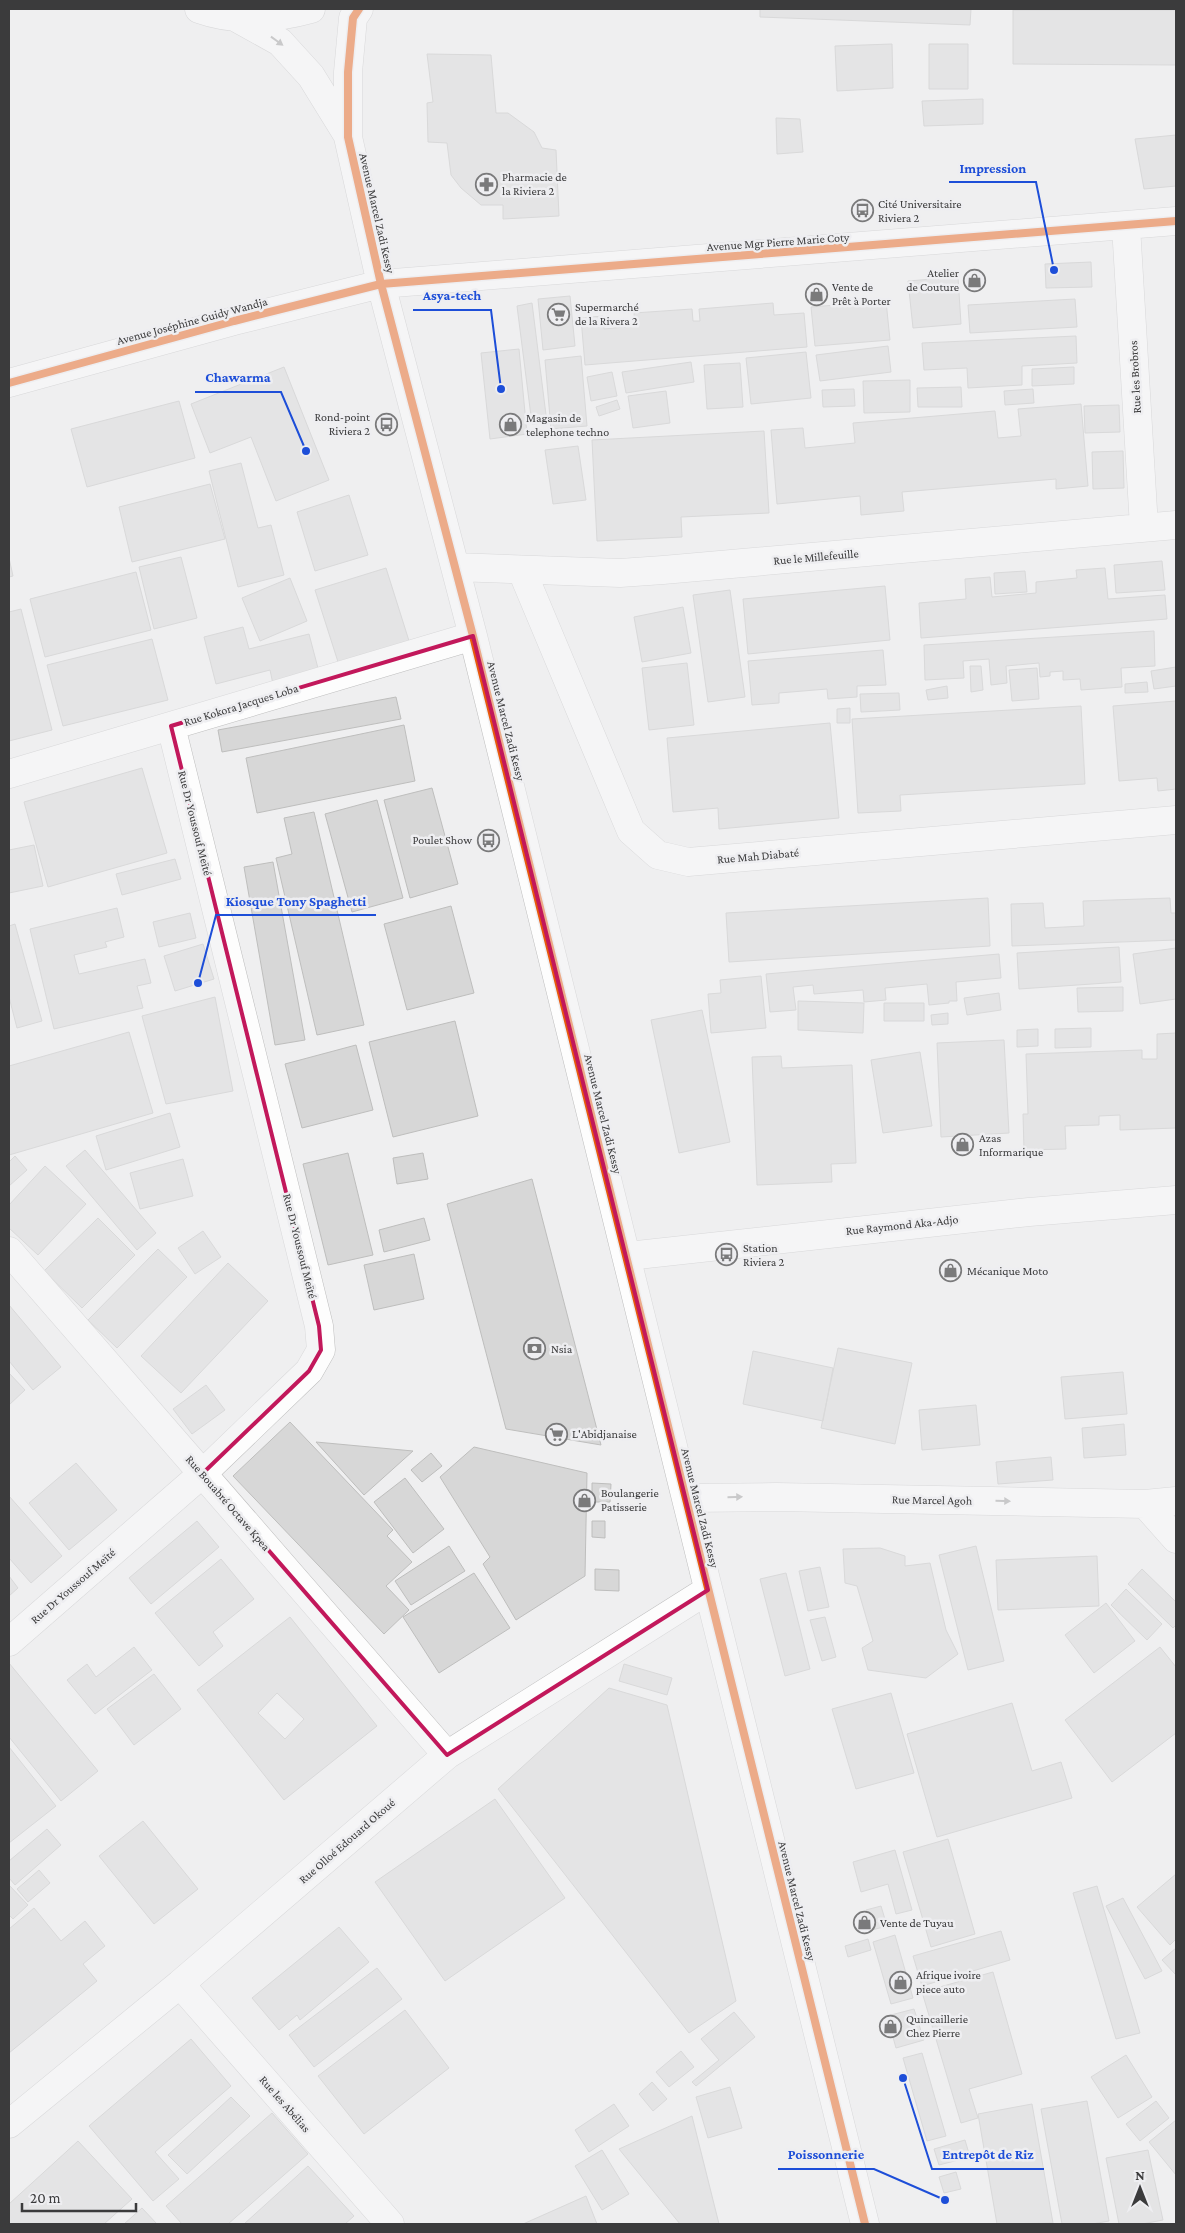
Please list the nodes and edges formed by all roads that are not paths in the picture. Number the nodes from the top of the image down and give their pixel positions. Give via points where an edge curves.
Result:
1 (199, 9) edge
2 (311, 9) edge
3 (359, 9) edge
4 (235, 16) junction
5 (348, 136) junction
6 (1176, 222) edge
7 (1126, 226) junction
8 (381, 284) junction
9 (9, 383) edge
10 (1176, 525) edge
11 (1144, 528) junction
12 (455, 567) junction
13 (522, 571) junction
14 (473, 636) junction
15 (171, 726) junction
16 (9, 774) edge
17 (1176, 820) edge
18 (1176, 1200) edge
19 (9, 1251) edge
20 (628, 1256) junction
21 (202, 1474) junction
22 (687, 1498) junction
23 (1176, 1501) edge
24 (1145, 1504) junction
25 (1176, 1540) edge
26 (708, 1590) junction
27 (9, 1642) edge
28 (447, 1755) junction
29 (180, 1984) junction
30 (9, 2124) edge
31 (390, 2224) edge
32 (865, 2224) edge

1 - 4 street
2 - 4 street via 263,18
3 - 5 street, Avenue Marcel Zadi Kessy via 354,18 348,72
4 -> 5 street, Avenue Marcel Zadi Kessy via 280,42 311,76
5 - 8 street, Avenue Marcel Zadi Kessy
6 - 7 street, Avenue Mgr Pierre Marie Coty
7 - 8 street, Avenue Mgr Pierre Marie Coty
7 - 11 street, Rue les Brobros
8 - 9 street, Avenue Joséphine Guidy Wandja
8 - 12 street, Avenue Marcel Zadi Kessy
10 - 11 street, Rue le Millefeuille
11 - 13 street, Rue le Millefeuille via 620,573
12 - 13 street, Rue le Millefeuille
12 - 14 street, Avenue Marcel Zadi Kessy
13 - 17 street, Rue Mah Diabaté via 631,831 658,855 688,862
14 - 15 street, Rue Kokora Jacques Loba
14 - 20 street, Avenue Marcel Zadi Kessy
15 - 16 street, Rue Kokora Jacques Loba
15 - 21 street, Rue Dr Youssouf Meïté via 320,1326 321,1350 309,1371
18 - 20 street, Rue Raymond Aka-Adjo via 973,1218
19 - 21 street, Rue Bouabré Octave Kpea
20 - 22 street, Avenue Marcel Zadi Kessy
21 - 27 street, Rue Dr Youssouf Meïté
21 - 28 street, Rue Bouabré Octave Kpea
22 -> 24 street, Rue Marcel Agoh
22 - 26 street, Avenue Marcel Zadi Kessy
23 - 24 street, Rue Marcel Agoh
24 - 25 street
26 - 28 street, Rue Olloé Edouard Okoué
26 - 32 street, Avenue Marcel Zadi Kessy
28 - 29 street, Rue Olloé Edouard Okoué
29 - 30 street, Rue Olloé Edouard Okoué
29 - 31 street, Rue les Abélias

